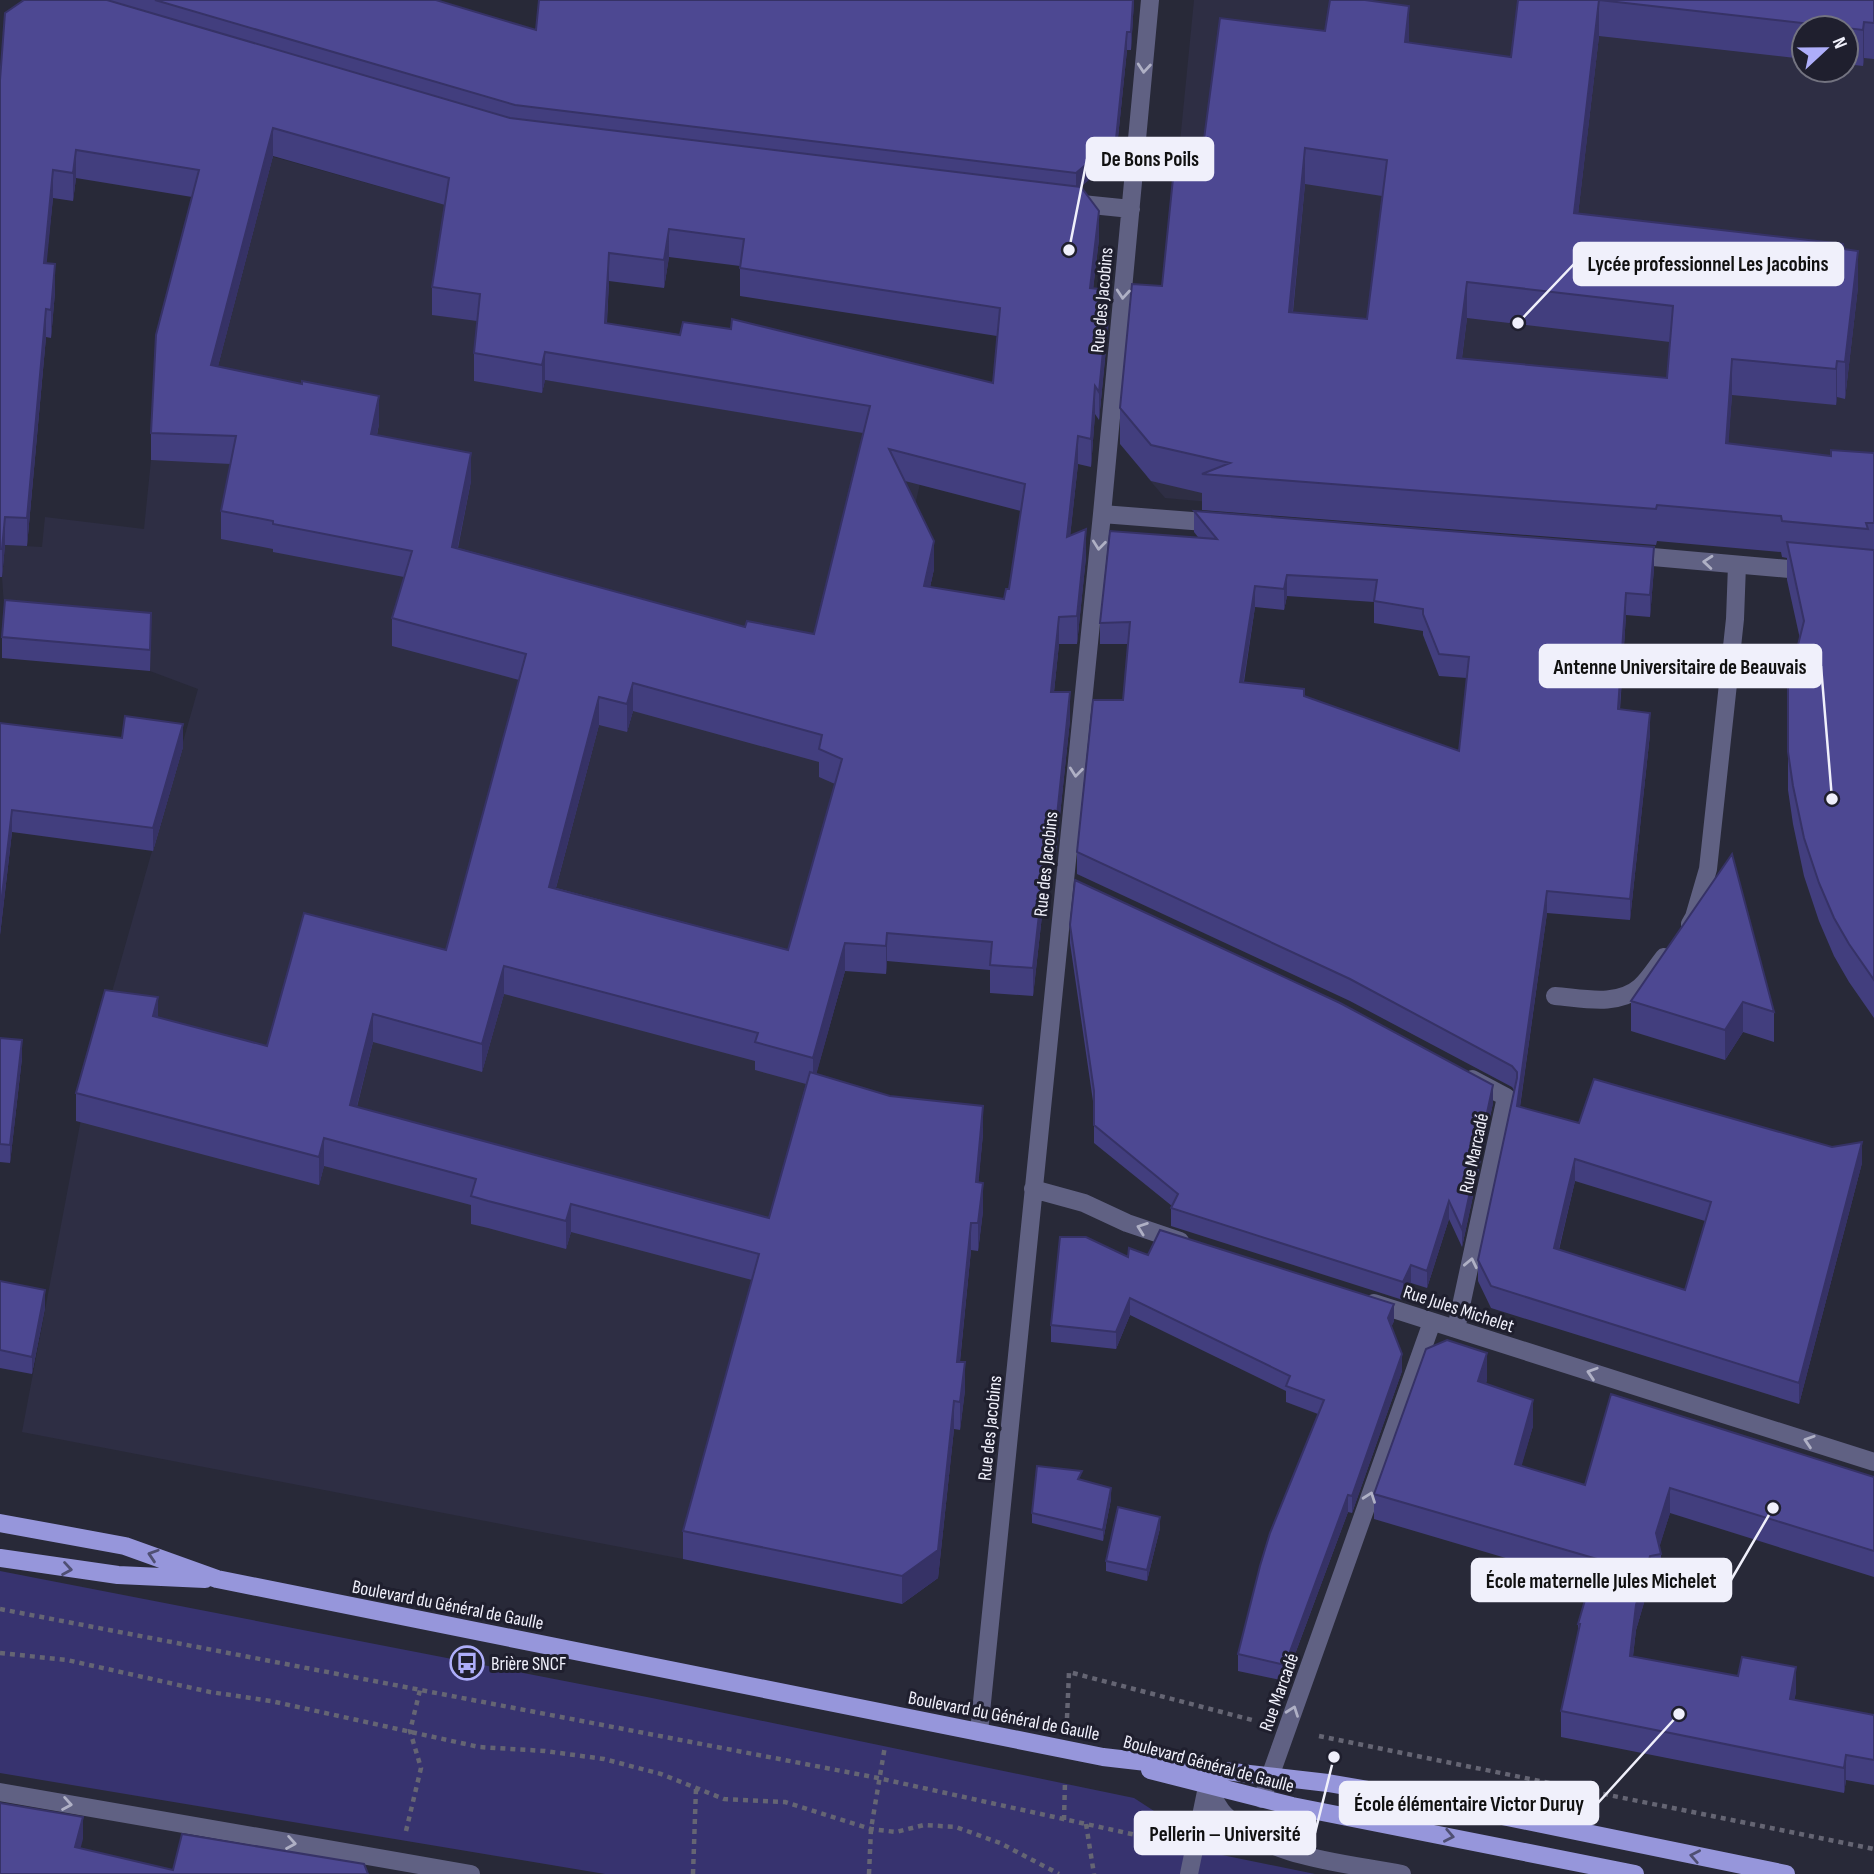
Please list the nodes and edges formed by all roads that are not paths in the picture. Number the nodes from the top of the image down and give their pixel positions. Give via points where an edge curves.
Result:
1 (1150, 0) edge
2 (1060, 201) edge
3 (1131, 209) junction
4 (1102, 514) junction
5 (1238, 525) edge
6 (1607, 553) edge
7 (1737, 565) junction
8 (1833, 573) edge
9 (1555, 996) dead end
10 (1460, 1073) edge
11 (1033, 1189) junction
12 (1194, 1246) edge
13 (1353, 1297) edge
14 (1432, 1322) junction
15 (1456, 1329) junction
16 (1874, 1462) edge
17 (0, 1523) edge
18 (0, 1558) edge
19 (217, 1579) junction
20 (979, 1732) junction
21 (1103, 1756) joint
22 (1270, 1776) junction
23 (1209, 1777) junction
24 (0, 1792) edge
25 (1262, 1800) junction
26 (397, 1868) edge
27 (471, 1874) edge
28 (1189, 1874) edge
29 (1402, 1874) edge
30 (1634, 1874) edge
31 (1786, 1874) edge

1 -> 3 street, Rue des Jacobins
2 - 3 street
3 -> 4 street, Rue des Jacobins
4 - 5 street
4 -> 11 street, Rue des Jacobins via 1070,883
7 -> 6 street
7 - 8 street
7 - 9 street via 1708,869 1694,917 1630,993 1604,1000
15 -> 10 street, Rue Marcadé via 1507,1097
12 -> 11 street via 1084,1203
11 - 20 street, Rue des Jacobins
13 - 14 street, Rue Jules Michelet
14 - 15 street, Rue Jules Michelet
22 -> 14 street, Rue Marcadé
16 -> 15 street, Rue Jules Michelet
19 -> 17 main road, Boulevard du Général de Gaulle via 125,1546
18 -> 19 main road, Boulevard du Général de Gaulle via 118,1575
19 - 20 main road, Boulevard du Général de Gaulle
20 - 21 main road, Boulevard du Général de Gaulle
21 - 23 main road, Boulevard Général de Gaulle
22 - 23 main road
22 - 25 street, Rue Marcadé
31 -> 22 main road via 1420,1799
23 - 25 main road, Boulevard Général de Gaulle
23 - 28 street
23 - 29 street via 1222,1812 1262,1843
24 -> 26 street
25 -> 30 main road, Boulevard Général de Gaulle
26 - 27 street

